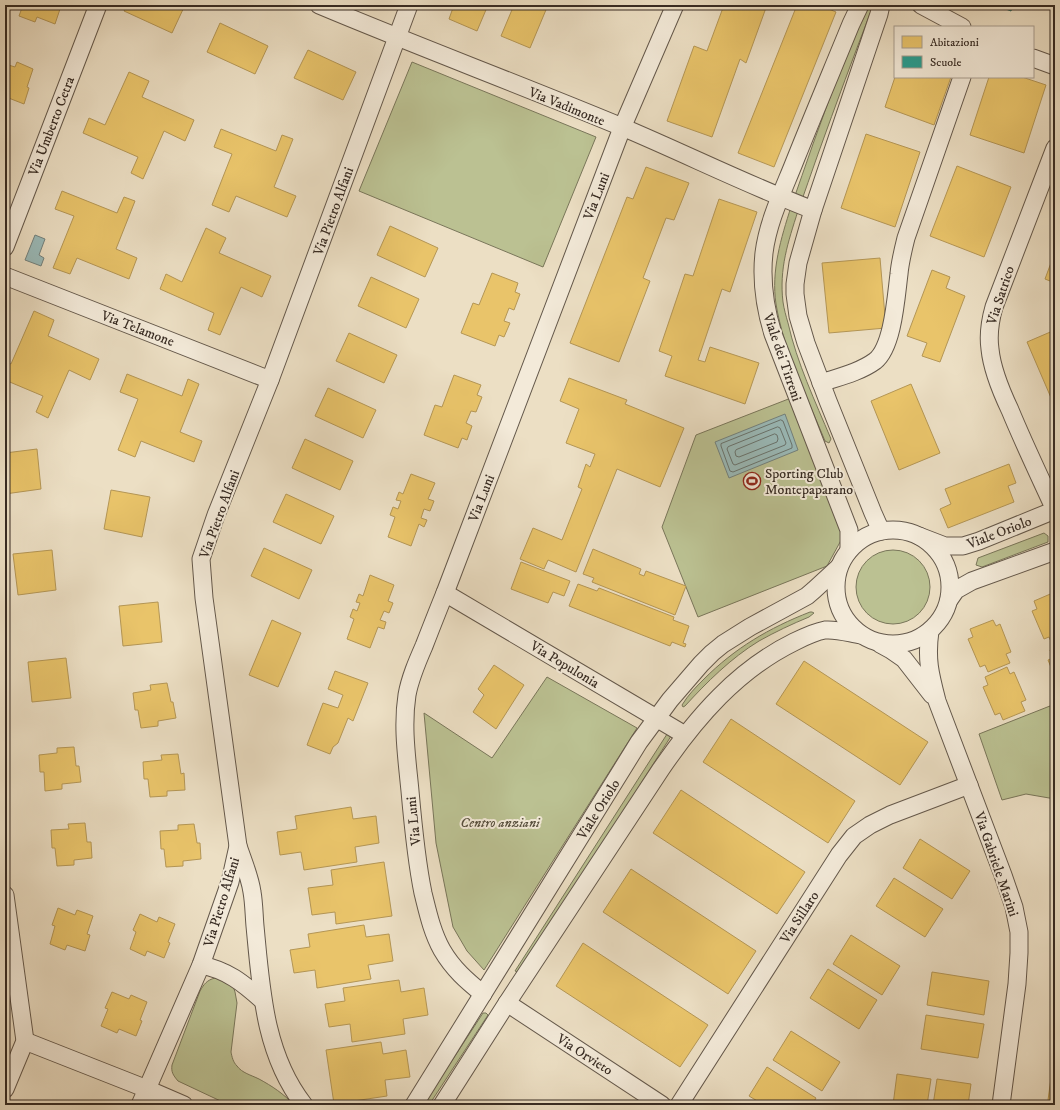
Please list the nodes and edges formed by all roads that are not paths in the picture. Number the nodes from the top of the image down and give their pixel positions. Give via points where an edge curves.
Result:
1 (98, 5) edge
2 (319, 5) edge
3 (409, 5) edge
4 (675, 5) edge
5 (860, 5) edge
6 (881, 5) edge
7 (921, 5) edge
8 (960, 26) edge
9 (396, 38) junction
10 (1034, 58) edge
11 (1055, 66) edge
12 (962, 78) edge
13 (622, 128) junction
14 (1055, 148) edge
15 (780, 198) junction
16 (813, 210) junction
17 (5, 247) edge
18 (5, 276) edge
19 (270, 380) junction
20 (821, 383) junction
21 (1055, 510) edge
22 (882, 531) junction
23 (919, 536) junction
24 (849, 550) junction
25 (1055, 551) edge
26 (839, 567) junction
27 (445, 593) junction
28 (949, 600) junction
29 (930, 631) junction
30 (861, 635) junction
31 (878, 643) junction
32 (937, 701) junction
33 (656, 719) junction
34 (685, 735) junction
35 (969, 785) junction
36 (238, 846) junction
37 (5, 895) edge
38 (201, 965) junction
39 (483, 994) junction
40 (262, 1000) junction
41 (507, 1003) junction
42 (25, 1041) junction
43 (5, 1089) edge
44 (147, 1089) junction
45 (140, 1105) edge
46 (184, 1105) edge
47 (304, 1105) edge
48 (414, 1105) edge
49 (442, 1105) edge
50 (662, 1105) edge
51 (679, 1105) edge
52 (1001, 1105) edge

1 - 17 street, Via Umberto Cetra
2 - 9 street, Via Vadimonte
3 - 9 street, Via Pietro Alfani
4 - 13 street, Via Luni
5 - 15 street, Viale dei Tirreni
6 - 16 street, Viale dei Tirreni
7 - 8 street
9 - 13 street, Via Vadimonte
9 - 19 street, Via Pietro Alfani
10 - 11 street
12 - 20 street via 907,232 894,312 885,348 878,358 865,367
13 - 15 street, Via Vadimonte
13 - 27 street, Via Luni
14 - 21 street, Via Satrico via 994,307 989,328 994,371
15 - 16 street, Via Vadimonte
15 - 24 street, Viale dei Tirreni via 764,252 767,314 777,346 849,530
16 - 20 street, Viale dei Tirreni via 798,263 795,294 802,332
18 - 19 street, Via Telamone
19 - 36 street, Via Pietro Alfani via 201,559 204,598
20 - 22 street, Viale dei Tirreni
21 - 23 street, Viale Oriolo via 963,546 945,546
22 - 23 street via 901,530
22 - 24 street via 864,537
23 - 28 street via 934,548 945,563 950,581
24 - 26 street
25 - 28 street via 972,581 956,590
26 - 30 street via 835,586 838,605 847,622
26 - 33 street, Viale Oriolo via 807,596 750,627 712,653
27 - 33 street, Via Populonia
27 - 39 street, Via Luni via 413,673 406,706 405,740 420,877 432,928 449,962
28 - 29 street via 942,617
29 - 31 street via 915,640 896,645
29 - 32 street, Via Gabriele Marini via 929,664
30 - 31 street
30 - 34 street via 825,630 806,636 772,654 721,695
31 - 32 street, Via Gabriele Marini via 904,659
32 - 35 street, Via Gabriele Marini
33 - 34 street, Via Populonia
33 - 39 street, Viale Oriolo via 639,742
34 - 41 street
35 - 51 street, Via Sillaro via 885,817 860,831 849,842
35 - 52 street, Via Gabriele Marini via 1014,907 1019,932 1016,1001
36 - 38 street, Via Pietro Alfani via 230,882
36 - 40 street via 252,892
37 - 42 street
38 - 40 street via 223,971 247,986
38 - 44 street, Via Pietro Alfani
39 - 48 street, Viale Oriolo
40 - 47 street via 280,1064 289,1084
41 - 49 street
41 - 50 street, Via Orvieto
42 - 43 street
42 - 44 street
44 - 45 street, Via Pietro Alfani
44 - 46 street

